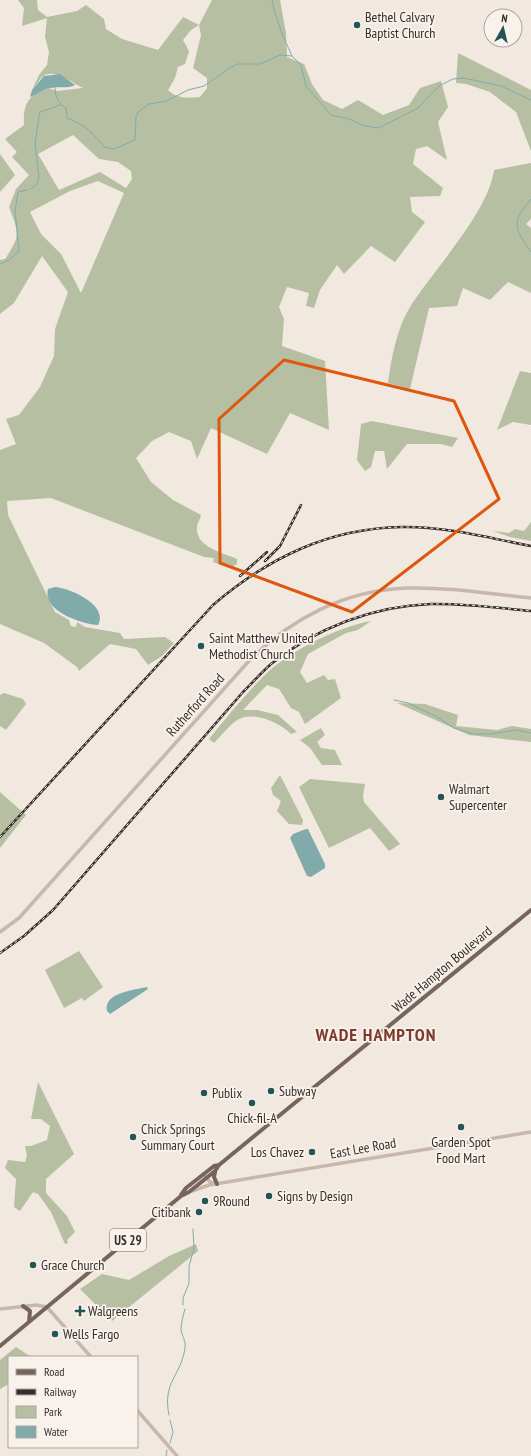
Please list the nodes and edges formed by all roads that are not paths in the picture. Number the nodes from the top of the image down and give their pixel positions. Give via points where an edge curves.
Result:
1 (531, 598) edge
2 (531, 910) edge
3 (0, 932) edge
4 (531, 1132) edge
5 (218, 1166) junction
6 (215, 1171) junction
7 (203, 1174) junction
8 (206, 1178) junction
9 (217, 1184) junction
10 (189, 1192) junction
11 (181, 1196) junction
12 (23, 1306) junction
13 (47, 1307) junction
14 (0, 1309) edge
15 (29, 1322) junction
16 (0, 1346) edge
17 (90, 1356) edge
18 (138, 1411) edge
19 (177, 1456) edge

1 - 3 street, Rutherford Road via 427,588 388,590 337,602 290,626 268,642 248,662 19,918
2 - 5 main road, Wade Hampton Boulevard / US 29
4 - 9 street, East Lee Road
5 - 6 main road, Wade Hampton Boulevard / US 29
5 - 7 main road, Wade Hampton Boulevard / US 29
6 - 8 main road, Wade Hampton Boulevard / US 29
6 - 9 main road
7 - 8 street
7 - 11 main road, Wade Hampton Boulevard / US 29 via 186,1188
8 - 9 street
8 - 10 main road, Wade Hampton Boulevard / US 29
9 - 10 street, East Lee Road
10 - 11 main road, Wade Hampton Boulevard / US 29
11 - 13 main road, Wade Hampton Boulevard / US 29
12 - 13 street
12 - 14 street
12 - 15 main road via 30,1311
13 - 15 main road, Wade Hampton Boulevard / US 29
13 - 17 street
15 - 16 main road, Wade Hampton Boulevard / US 29
18 - 19 street

